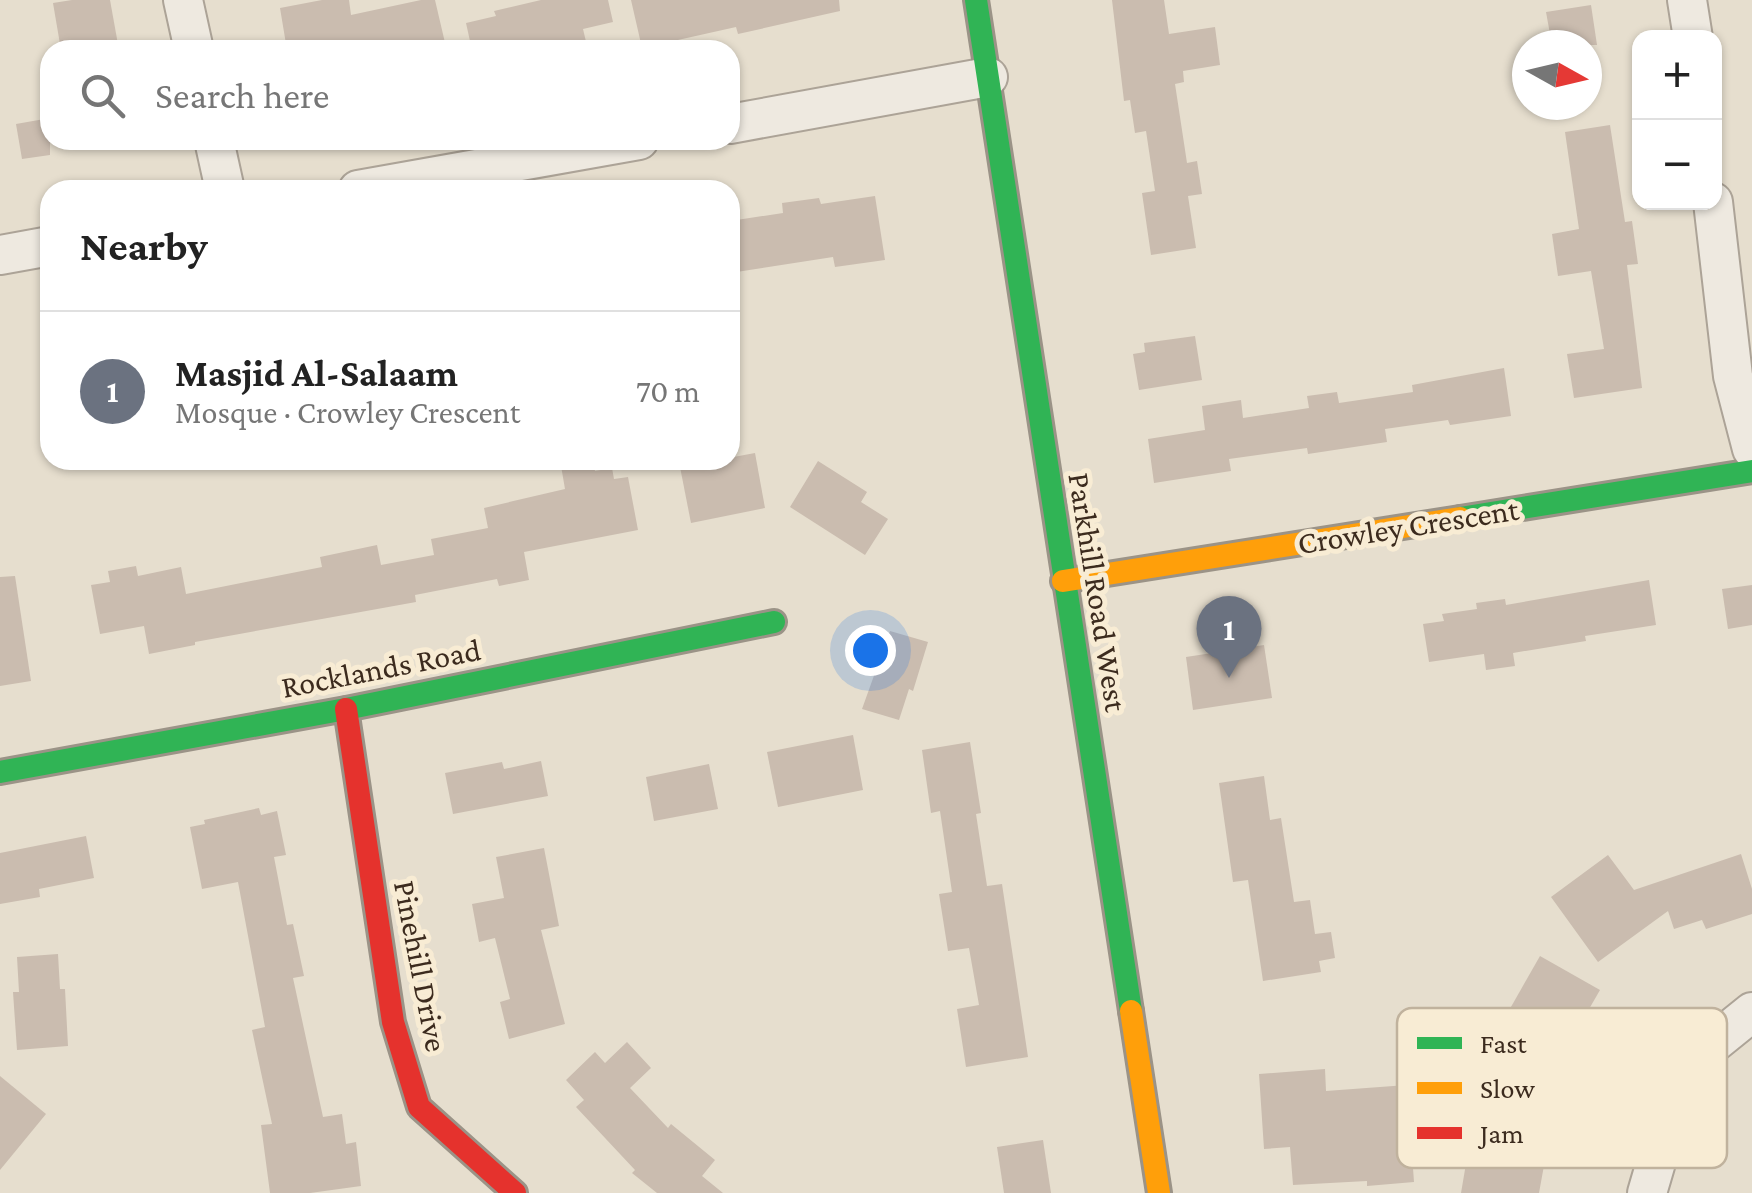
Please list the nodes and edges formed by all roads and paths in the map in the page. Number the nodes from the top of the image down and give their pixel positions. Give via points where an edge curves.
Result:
1 (184, 0) edge
2 (976, 0) edge
3 (1687, 0) edge
4 (1693, 30) edge
5 (192, 40) edge
6 (988, 77) junction
7 (740, 122) edge
8 (216, 150) edge
9 (583, 150) edge
10 (222, 180) edge
11 (414, 180) edge
12 (1714, 210) edge
13 (40, 248) edge
14 (0, 255) edge
15 (1752, 449) edge
16 (1752, 471) edge
17 (1063, 582) junction
18 (774, 622) dead end
19 (346, 709) junction
20 (0, 772) edge
21 (1752, 1012) edge
22 (1727, 1032) edge
23 (1654, 1168) edge
24 (515, 1193) edge
25 (1159, 1193) edge
26 (1647, 1193) edge

1 - 5 street
2 - 6 street, Parkhill Road West
3 - 4 street
6 - 7 street
6 - 17 street, Parkhill Road West
8 - 10 street
9 - 11 street
12 - 15 street via 1733,376
13 - 14 street
16 - 17 street, Crowley Crescent
17 - 25 street, Parkhill Road West
18 - 19 street, Rocklands Road
19 - 20 street, Rocklands Road
19 - 24 street, Pinehill Drive via 393,1022 419,1106
21 - 22 street
23 - 26 street

